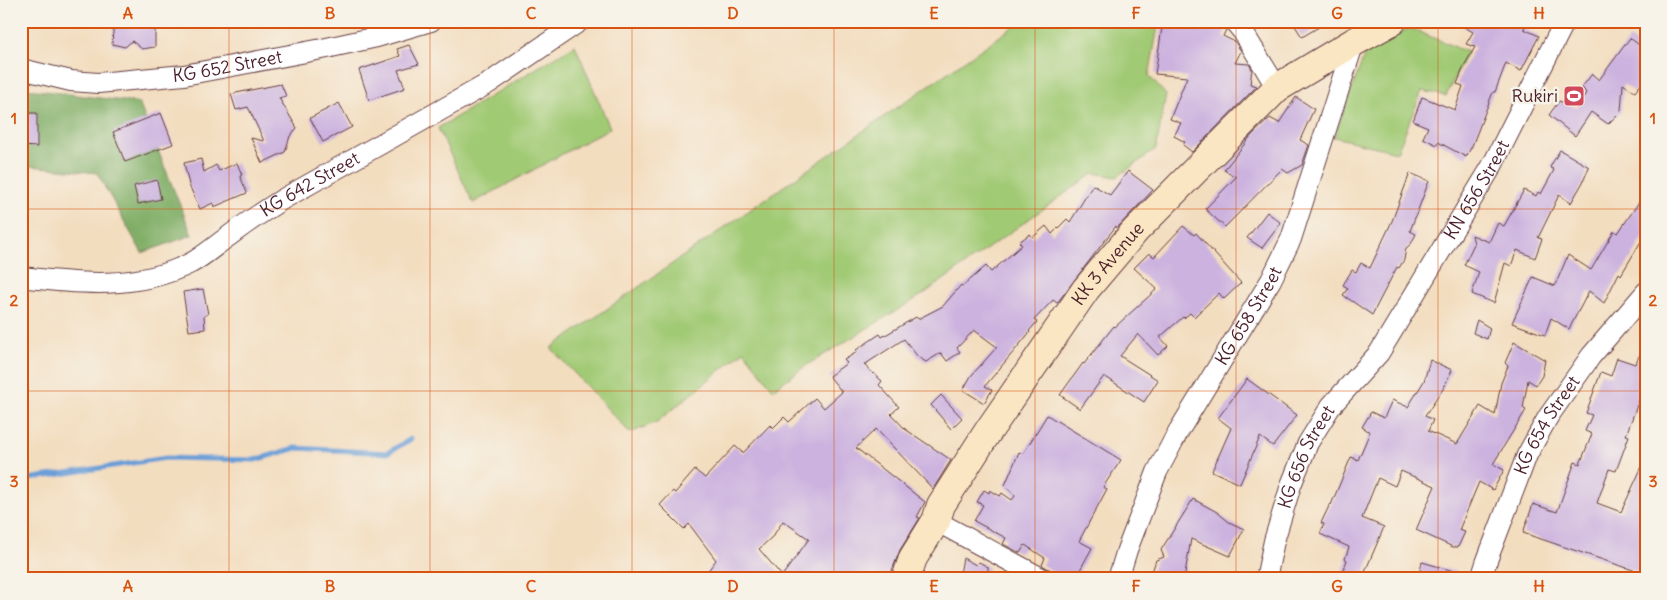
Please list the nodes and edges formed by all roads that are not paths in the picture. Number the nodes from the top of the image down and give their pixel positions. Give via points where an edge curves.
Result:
1 (431, 21) edge
2 (580, 21) edge
3 (1234, 21) edge
4 (1392, 21) edge
5 (1565, 21) edge
6 (1354, 42) junction
7 (21, 68) edge
8 (1277, 88) junction
9 (21, 277) edge
10 (1646, 292) edge
11 (1378, 353) joint
12 (936, 521) junction
13 (906, 579) edge
14 (1043, 579) edge
15 (1118, 579) edge
16 (1266, 579) edge
17 (1481, 579) edge

1 - 7 street, KG 652 Street via 377,37 184,75 98,83 71,81
2 - 9 street, KG 642 Street via 489,83 283,199 192,262 165,274 130,282 85,284
3 - 8 street
4 - 6 street, KK 3 Avenue
5 - 11 street, KN 656 Street via 1492,166
6 - 8 street, KK 3 Avenue
6 - 15 street, KG 658 Street via 1291,239 1271,280 1157,472
8 - 12 street, KK 3 Avenue via 1135,231 1086,289 987,432 941,505
10 - 17 street, KG 654 Street via 1591,356 1548,416 1527,455
11 - 16 street, KG 656 Street via 1331,406 1308,443 1291,485
12 - 13 street, KK 3 Avenue via 913,558
12 - 14 street

